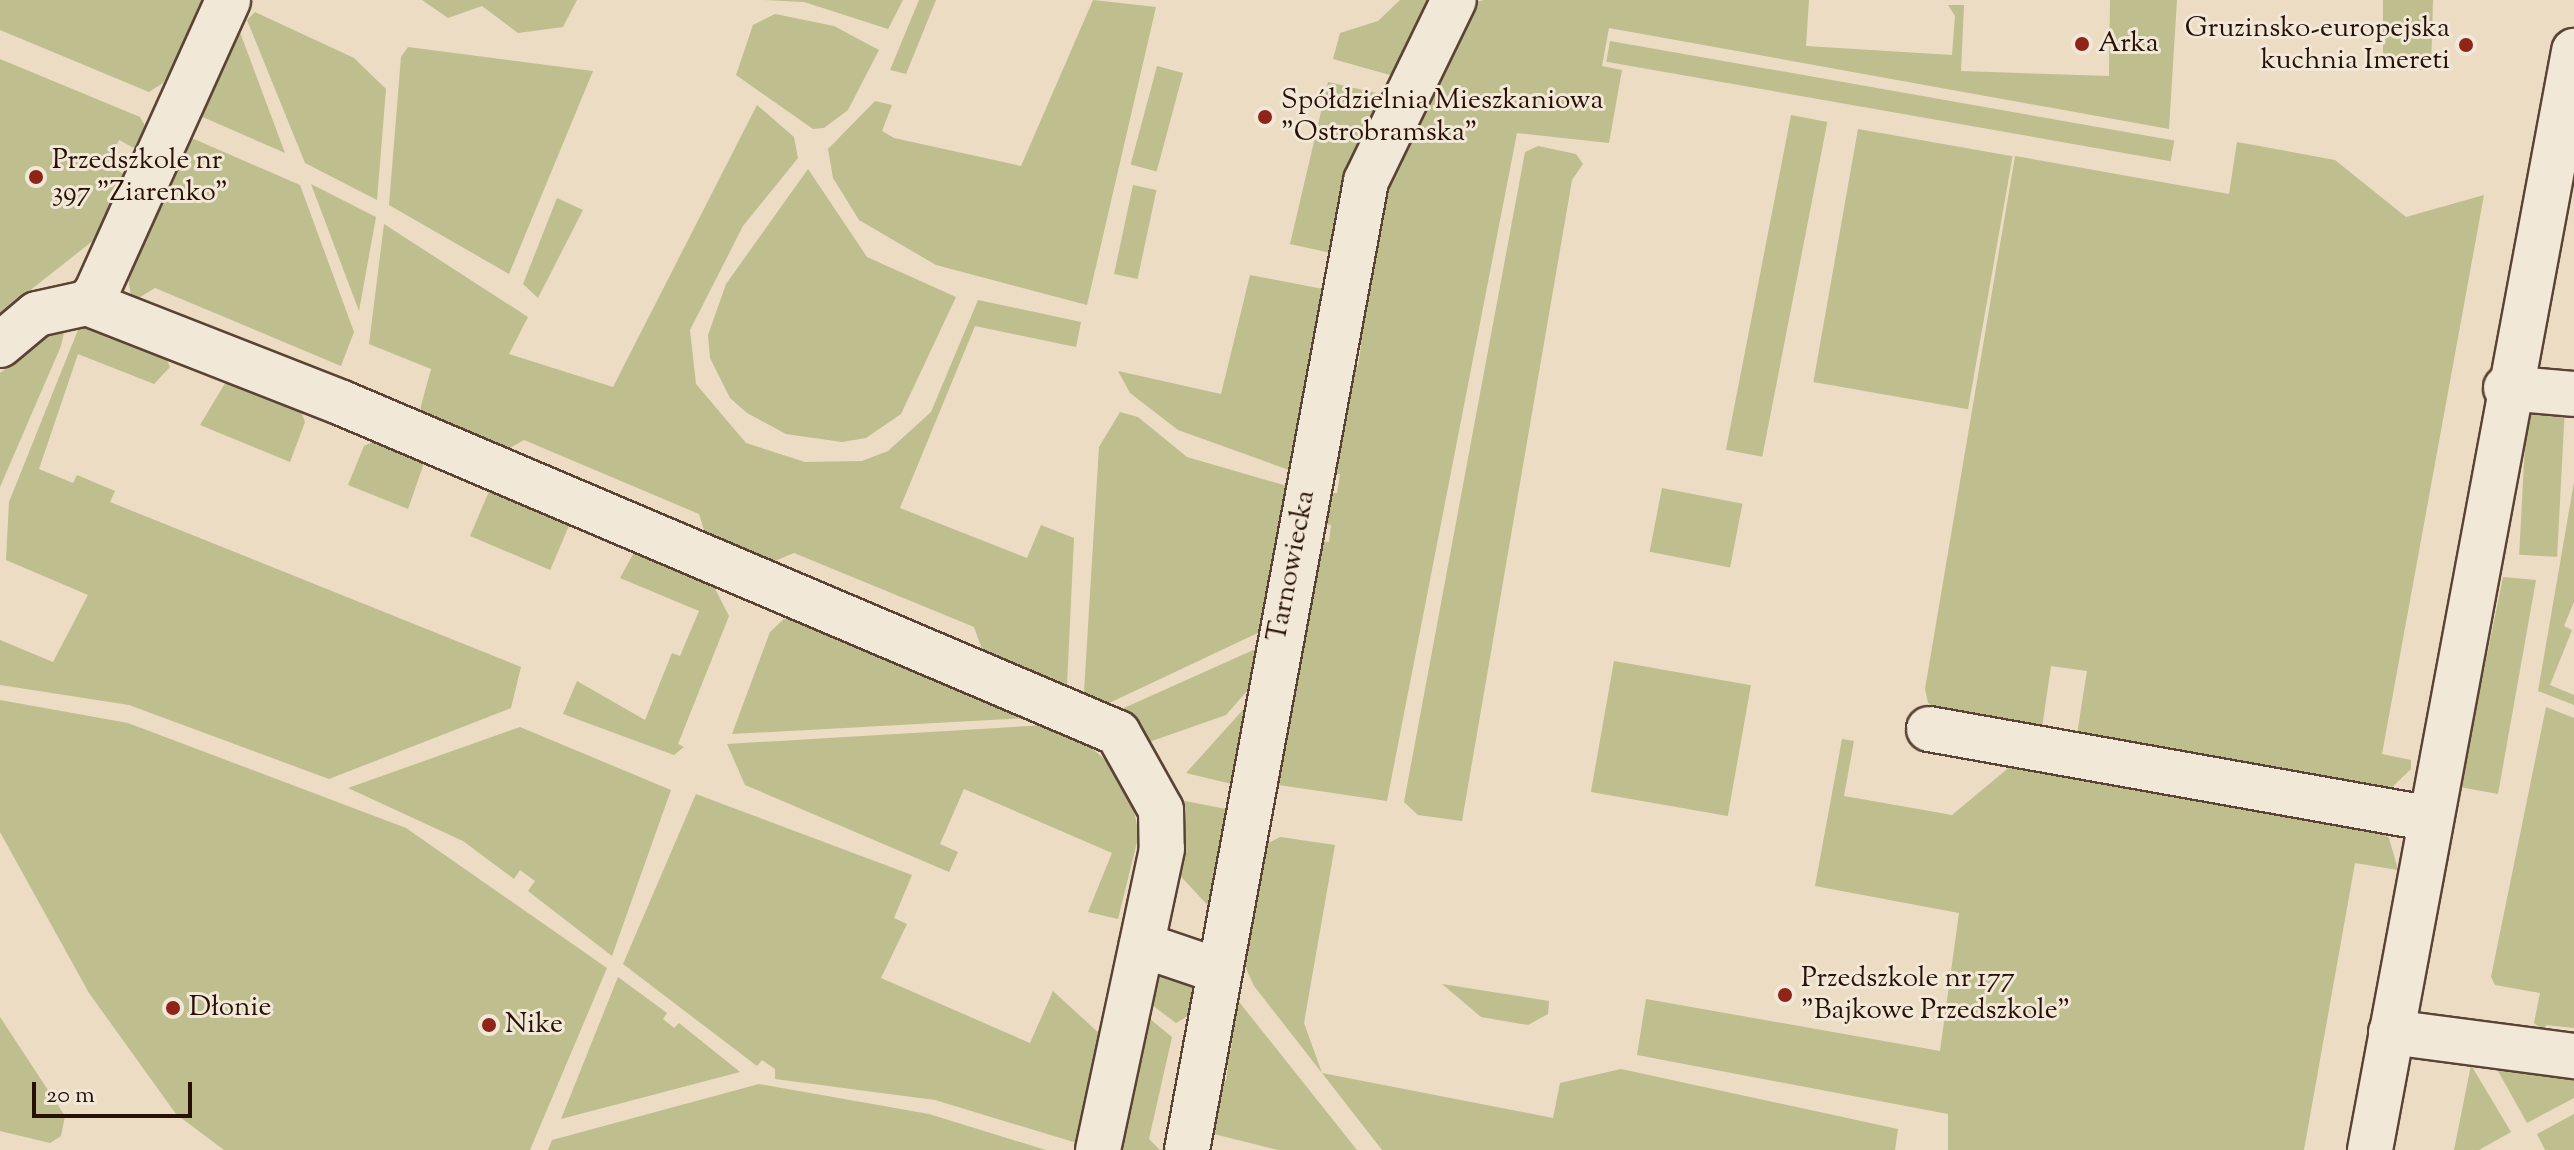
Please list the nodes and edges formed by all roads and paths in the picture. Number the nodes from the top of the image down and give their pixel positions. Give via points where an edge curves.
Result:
1 (228, 0) edge
2 (1454, 0) edge
3 (2574, 51) edge
4 (2566, 132) edge
5 (87, 303) junction
6 (0, 345) edge
7 (2506, 388) junction
8 (2574, 394) edge
9 (1929, 729) dead end
10 (2426, 818) junction
11 (1142, 945) junction
12 (1219, 971) junction
13 (2391, 1032) junction
14 (2574, 1056) edge
15 (1098, 1150) edge
16 (1187, 1150) edge
17 (2370, 1150) edge

1 - 5 street
2 - 12 street, Tarnowiecka via 1366,181
3 - 4 street
4 - 7 street
5 - 6 street via 37,314
5 - 11 street via 1093,717 1118,733 1161,810 1162,849
7 - 8 street
7 - 10 street
9 - 10 street
10 - 13 street
11 - 12 street
11 - 15 street
12 - 16 street, Tarnowiecka
13 - 14 street
13 - 17 street

